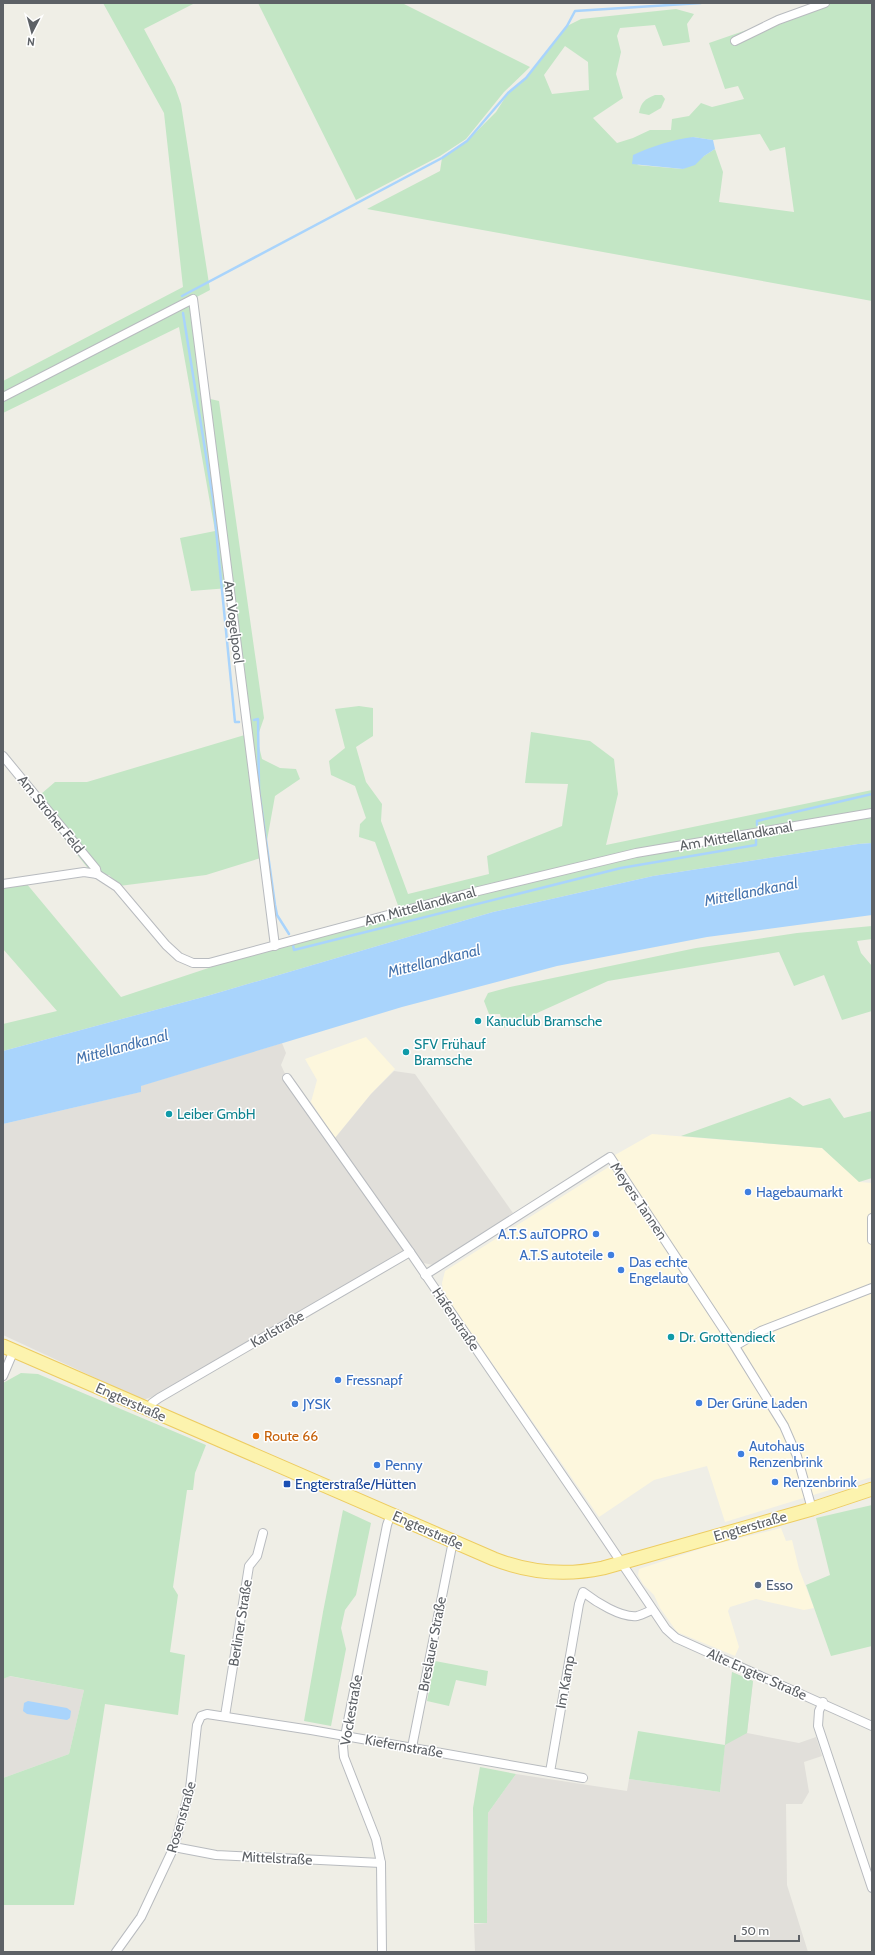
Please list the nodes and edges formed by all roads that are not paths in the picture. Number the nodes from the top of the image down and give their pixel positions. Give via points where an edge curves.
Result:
1 (825, 3) edge
2 (735, 41) dead end
3 (3, 397) edge
4 (3, 756) edge
5 (872, 812) edge
6 (97, 874) junction
7 (3, 884) edge
8 (275, 946) junction
9 (288, 1078) dead end
10 (872, 1218) edge
11 (872, 1240) edge
12 (410, 1252) junction
13 (425, 1275) junction
14 (872, 1288) edge
15 (735, 1346) junction
16 (9, 1348) edge
17 (3, 1376) edge
18 (149, 1410) junction
19 (872, 1489) edge
20 (812, 1509) junction
21 (391, 1514) junction
22 (263, 1533) dead end
23 (453, 1541) junction
24 (621, 1562) junction
25 (652, 1610) junction
26 (823, 1702) junction
27 (201, 1716) joint
28 (225, 1716) junction
29 (872, 1726) edge
30 (345, 1736) junction
31 (412, 1747) junction
32 (550, 1772) junction
33 (583, 1778) dead end
34 (174, 1847) junction
35 (381, 1863) junction
36 (872, 1888) edge
37 (116, 1952) edge
38 (382, 1952) edge

1 - 2 street via 778,20
3 - 8 street, Am Vogelpool via 193,299
4 - 6 street, Am Stroher Feld via 96,869
5 - 8 street, Am Mittellandkanal via 636,853 466,894
6 - 7 street via 84,872
6 - 8 street, Am Mittellandkanal via 117,887 178,957 193,963 209,963
9 - 12 street, Hafenstraße
10 - 11 street
12 - 13 street, Hafenstraße
12 - 18 street, Karlstraße via 159,1398 152,1403
13 - 15 street, Meyers Tannen via 610,1157
13 - 24 street, Hafenstraße
14 - 15 street via 761,1331
15 - 20 street, Meyers Tannen via 784,1426 797,1456
16 - 17 street
16 - 18 main road, Engterstraße
18 - 21 main road, Engterstraße
19 - 20 main road, Engterstraße
20 - 24 main road, Engterstraße
21 - 23 main road, Engterstraße
21 - 30 street, Vockestraße
22 - 28 street, Berliner Straße via 257,1556 249,1566
23 - 24 main road, Engterstraße via 507,1564 540,1571 586,1572
23 - 31 street, Breslauer Straße
24 - 25 street, Alte Engter Straße
25 - 26 street, Alte Engter Straße via 676,1638
25 - 32 street, Im Kamp via 639,1616 628,1616 597,1602 584,1592 578,1604
26 - 29 street, Alte Engter Straße
26 - 36 street via 819,1711 818,1726
27 - 28 street, Kiefernstraße
27 - 34 street, Rosenstraße via 191,1783
28 - 30 street, Kiefernstraße
30 - 31 street, Kiefernstraße
30 - 35 street, Vockestraße via 344,1758 376,1839
31 - 32 street, Kiefernstraße
32 - 33 street, Kiefernstraße
34 - 35 street, Mittelstraße via 216,1855
34 - 37 street, Rosenstraße via 140,1917
35 - 38 street, Vockestraße

